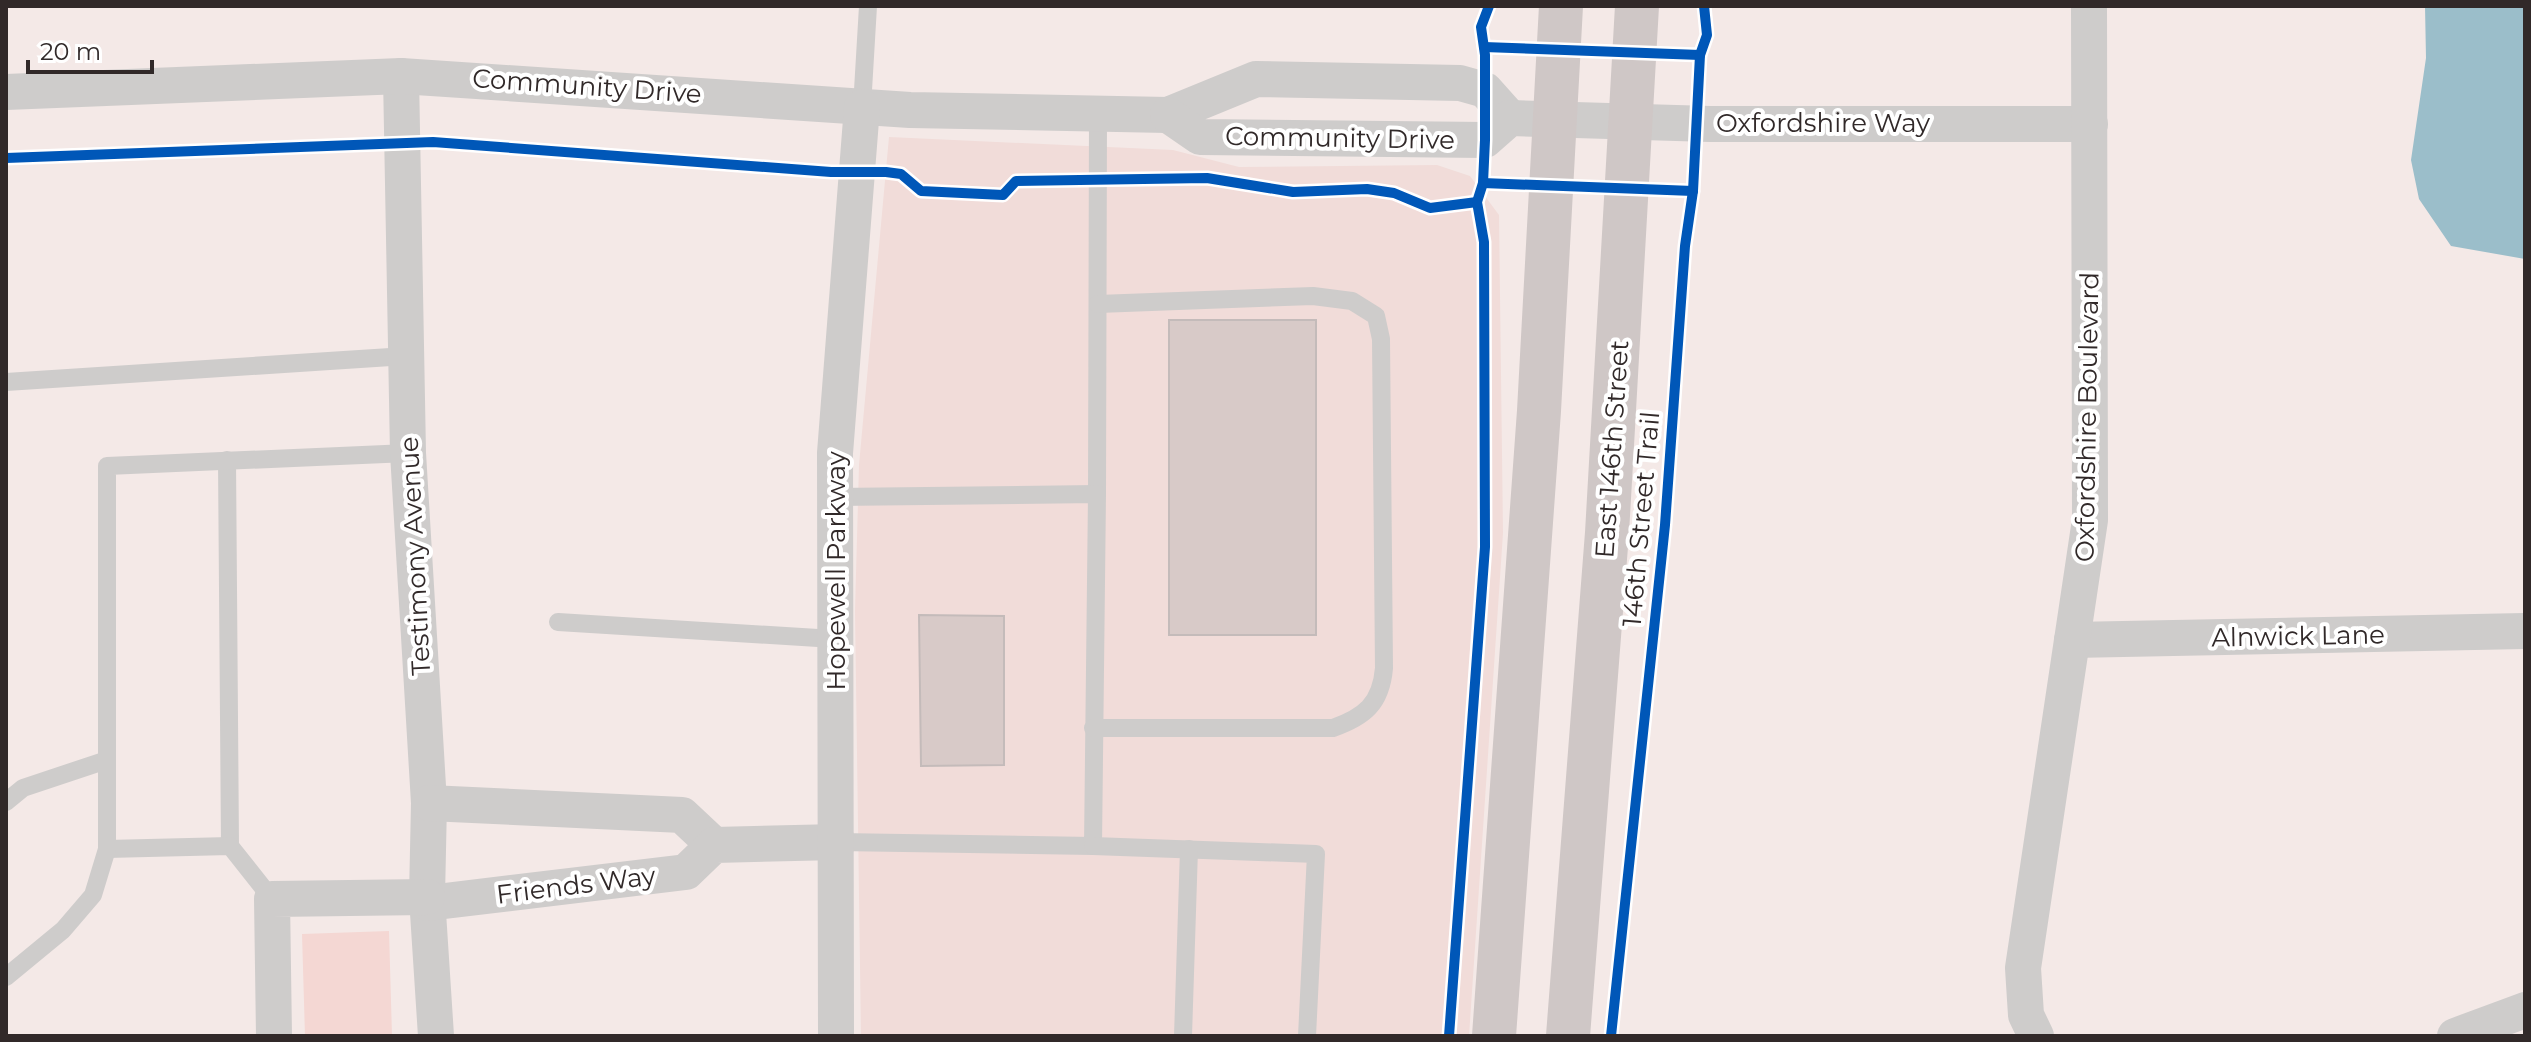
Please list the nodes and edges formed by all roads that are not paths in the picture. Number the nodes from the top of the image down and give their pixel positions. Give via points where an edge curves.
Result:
1 (868, 6) edge
2 (1561, 6) edge
3 (1637, 6) edge
4 (2089, 6) edge
5 (401, 76) junction
6 (6, 92) edge
7 (862, 107) junction
8 (1098, 115) junction
9 (1168, 115) junction
10 (1557, 118) junction
11 (1632, 121) junction
12 (2090, 124) junction
13 (1498, 129) junction
14 (1098, 304) junction
15 (406, 356) junction
16 (6, 382) edge
17 (408, 453) junction
18 (227, 460) junction
19 (1097, 494) junction
20 (835, 497) junction
21 (558, 622) dead end
22 (2525, 631) edge
23 (834, 639) junction
24 (2072, 640) junction
25 (1093, 728) junction
26 (107, 760) junction
27 (6, 802) edge
28 (429, 803) junction
29 (838, 842) junction
30 (714, 845) junction
31 (230, 846) junction
32 (1093, 846) junction
33 (107, 849) junction
34 (1189, 849) junction
35 (272, 899) junction
36 (428, 900) junction
37 (6, 977) edge
38 (2525, 1010) edge
39 (2031, 1026) edge
40 (274, 1036) edge
41 (436, 1036) edge
42 (836, 1036) edge
43 (1183, 1036) edge
44 (1307, 1036) edge
45 (1494, 1036) edge
46 (1568, 1036) edge
47 (2455, 1036) edge

1 - 7 lane
2 - 10 main road
3 - 11 main road, East 146th Street
4 - 12 street, Oxfordshire Boulevard
5 - 6 street, Community Drive
5 - 7 street, Community Drive
5 - 15 street, Testimony Avenue
7 - 8 street, Community Drive
7 - 20 street, Hopewell Parkway
8 - 9 street, Community Drive
8 - 14 lane
9 - 13 street, Community Drive via 1200,137
9 - 13 street, Community Drive via 1256,79 1460,83 1485,90
10 - 11 street, Oxfordshire Way
10 - 13 street, Community Drive
10 - 45 main road
11 - 12 street, Oxfordshire Way
11 - 46 main road, East 146th Street
12 - 24 street, Oxfordshire Boulevard via 2090,520
14 - 19 lane
14 - 25 lane via 1313,296 1352,301 1376,316 1381,339 1383,676 1374,701 1360,718 1333,728
15 - 16 lane
15 - 17 street, Testimony Avenue
17 - 18 lane
17 - 28 street, Testimony Avenue
18 - 26 lane via 107,466
18 - 31 lane
19 - 20 lane
19 - 25 lane
20 - 23 street, Hopewell Parkway
21 - 23 lane
22 - 24 street, Alnwick Lane
23 - 29 street, Hopewell Parkway
24 - 39 street, Oxfordshire Boulevard via 2023,968
25 - 32 lane
26 - 27 lane via 23,788
26 - 33 lane
28 - 30 street via 682,815
28 - 36 street, Testimony Avenue
29 - 30 street
29 - 32 lane
29 - 42 street, Hopewell Parkway
30 - 36 street, Friends Way via 686,872
31 - 33 lane
31 - 35 lane
32 - 34 lane
33 - 37 lane via 93,895 63,930
34 - 43 lane
34 - 44 lane via 1316,854
35 - 36 street, Friends Way
35 - 40 street
36 - 41 street, Testimony Avenue
38 - 47 street

